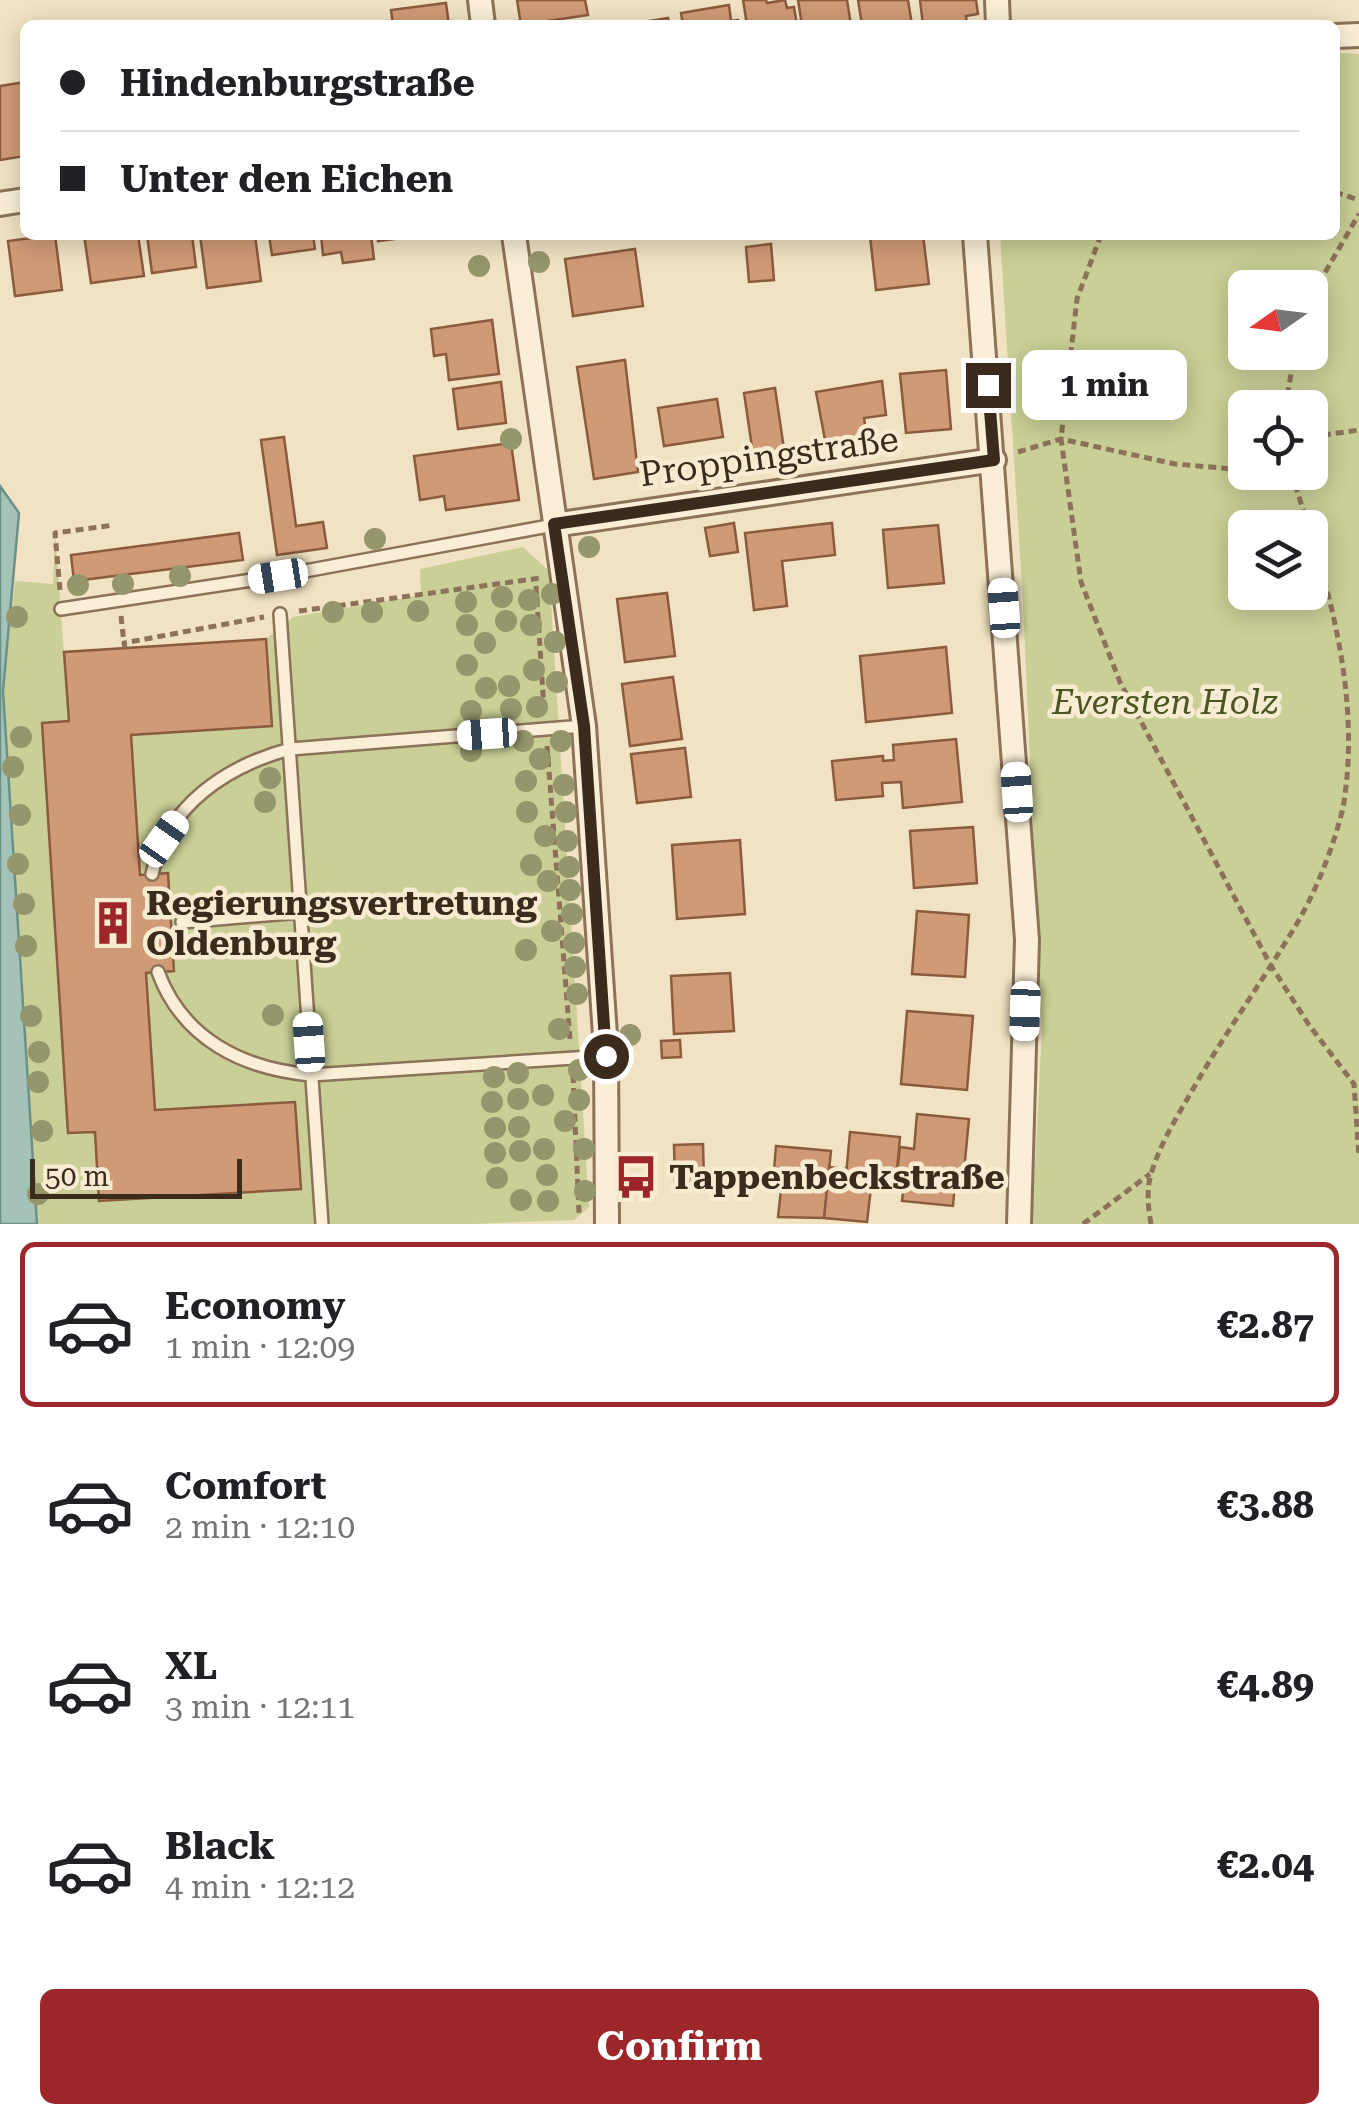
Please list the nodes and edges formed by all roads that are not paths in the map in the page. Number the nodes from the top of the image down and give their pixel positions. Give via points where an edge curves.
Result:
1 (515, 240) edge
2 (976, 240) edge
3 (994, 460) junction
4 (554, 524) junction
5 (61, 610) road end
6 (280, 614) road end
7 (584, 726) junction
8 (290, 750) junction
9 (152, 874) dead end
10 (301, 912) junction
11 (182, 922) dead end
12 (158, 972) dead end
13 (606, 1056) junction
14 (312, 1075) junction
15 (322, 1224) edge
16 (607, 1224) edge
17 (1018, 1224) edge

1 - 4 street
2 - 3 street
3 - 4 street, Proppingstraße
3 - 17 street via 1027,940
4 - 5 lane
4 - 7 street
6 - 8 lane
7 - 8 lane
7 - 13 street
8 - 9 lane via 234,768 208,788 164,839
8 - 10 lane
10 - 11 lane
10 - 14 lane
12 - 14 lane via 176,1008 222,1049 273,1072
13 - 14 lane
13 - 16 street
14 - 15 lane

